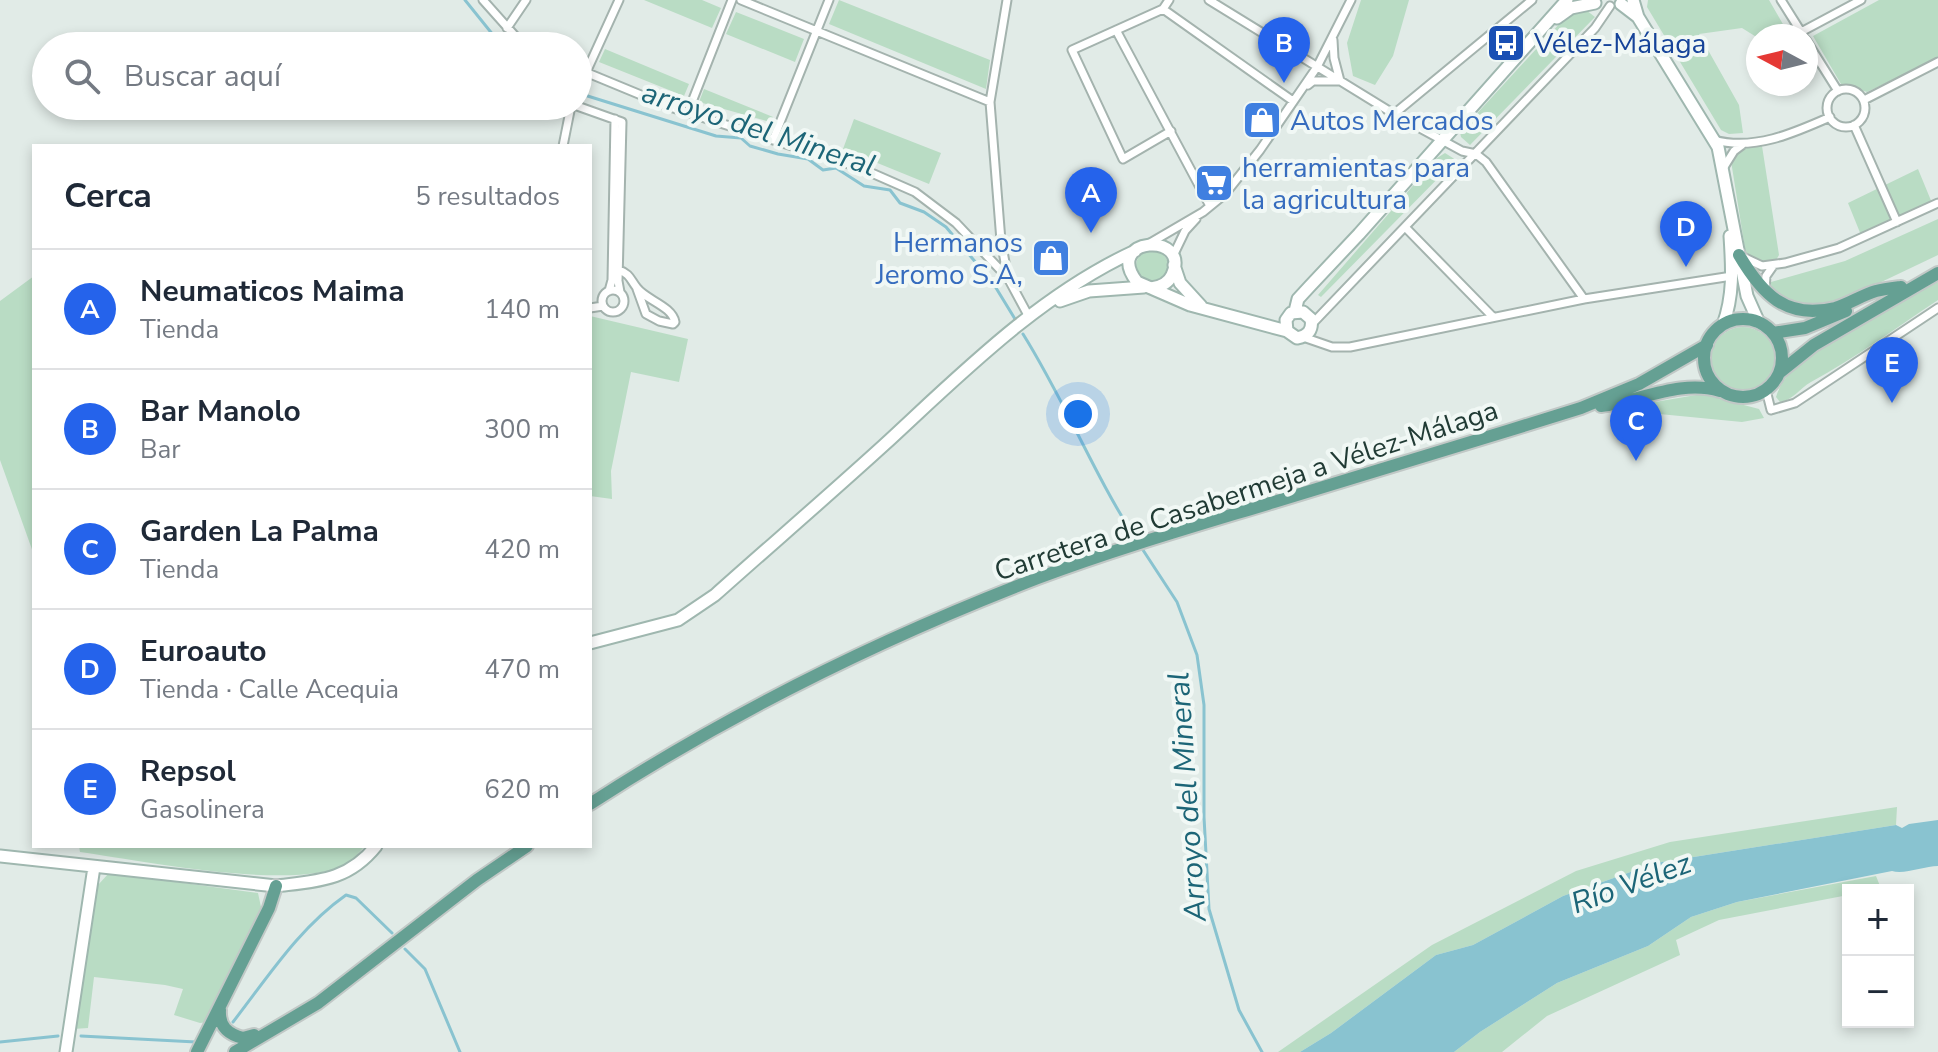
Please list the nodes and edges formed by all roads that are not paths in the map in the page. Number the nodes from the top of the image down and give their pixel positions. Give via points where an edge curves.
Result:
1 (483, 0) edge
2 (526, 0) edge
3 (619, 0) edge
4 (732, 0) edge
5 (741, 0) edge
6 (829, 0) edge
7 (1007, 0) edge
8 (1169, 0) edge
9 (1210, 0) edge
10 (1351, 0) edge
11 (1532, 0) edge
12 (1567, 0) edge
13 (1781, 0) edge
14 (1861, 0) edge
15 (1593, 1) edge
16 (1623, 2) edge
17 (1522, 3) edge
18 (1163, 9) junction
19 (1796, 24) edge
20 (1543, 26) junction
21 (1818, 27) edge
22 (507, 28) junction
23 (817, 30) junction
24 (1116, 30) junction
25 (511, 32) edge
26 (1333, 36) junction
27 (592, 52) edge
28 (1818, 59) edge
29 (1938, 62) edge
30 (1317, 67) junction
31 (592, 75) edge
32 (1340, 81) junction
33 (1838, 91) junction
34 (1299, 93) junction
35 (1864, 100) junction
36 (1293, 101) junction
37 (990, 102) junction
38 (592, 112) edge
39 (688, 112) junction
40 (1394, 114) junction
41 (1830, 117) junction
42 (570, 120) edge
43 (619, 120) junction
44 (1854, 125) junction
45 (1171, 131) junction
46 (773, 140) junction
47 (1441, 140) junction
48 (1714, 140) junction
49 (564, 144) edge
50 (1742, 145) junction
51 (1476, 154) junction
52 (1724, 171) junction
53 (1938, 203) edge
54 (1206, 209) junction
55 (1897, 222) junction
56 (1405, 227) junction
57 (1001, 241) junction
58 (1150, 243) junction
59 (979, 246) junction
60 (1135, 251) junction
61 (1739, 255) junction
62 (1174, 262) junction
63 (1773, 266) junction
64 (619, 270) junction
65 (1938, 272) edge
66 (1732, 276) junction
67 (1320, 277) junction
68 (1008, 278) junction
69 (1147, 287) junction
70 (1901, 287) junction
71 (637, 289) junction
72 (609, 291) junction
73 (620, 292) junction
74 (1765, 292) junction
75 (1584, 299) junction
76 (603, 306) junction
77 (1202, 307) junction
78 (592, 308) edge
79 (1938, 308) edge
80 (1041, 309) junction
81 (1029, 317) junction
82 (1493, 317) junction
83 (1289, 321) junction
84 (1759, 323) junction
85 (1723, 325) junction
86 (1308, 326) junction
87 (1773, 333) junction
88 (1707, 345) junction
89 (1779, 373) junction
90 (1766, 390) junction
91 (1723, 392) junction
92 (1581, 408) junction
93 (592, 642) edge
94 (592, 803) edge
95 (374, 848) edge
96 (524, 848) edge
97 (0, 856) edge
98 (94, 867) junction
99 (276, 886) junction
100 (221, 1004) junction
101 (294, 1017) junction
102 (66, 1052) edge
103 (197, 1052) edge
104 (235, 1052) edge

1 - 22 street
2 - 22 street
3 - 27 street
4 - 39 street
5 - 23 street
6 - 23 street
7 - 37 street
8 - 18 street
9 - 30 street
10 - 26 street
11 - 17 street
12 - 20 street
13 - 19 street
14 - 21 street
15 - 16 street
15 - 20 street
16 - 48 street via 1638,17
16 - 51 street
17 - 40 street
18 - 24 street
18 - 36 street
20 - 47 street
22 - 25 street
23 - 37 street
23 - 46 street
24 - 45 street
24 - 45 street via 1072,50 1123,159
26 - 30 street
26 - 32 street
28 - 33 street
29 - 35 street
30 - 32 street
30 - 34 street
31 - 39 street
32 - 34 street via 1313,81
32 - 40 street
33 - 35 street via 1853,90
33 - 41 street via 1828,102
34 - 36 street
35 - 44 street via 1864,114
36 - 54 street via 1225,194
37 - 57 street
38 - 43 street
39 - 46 street
40 - 47 street
41 - 44 street via 1840,126
41 - 50 street
42 - 49 street
43 - 64 street
43 - 72 street
44 - 55 street
45 - 54 street
46 - 59 street via 915,192
47 - 51 street
47 - 67 street
48 - 50 street
48 - 52 street
50 - 52 street
51 - 56 street
51 - 75 street
52 - 61 street
52 - 66 street
53 - 55 street
54 - 58 street
54 - 62 street via 1185,231
55 - 63 street via 1839,248
56 - 82 street
56 - 86 street
57 - 59 street
57 - 68 street
58 - 60 street
58 - 62 street via 1164,247
59 - 68 street
60 - 69 street via 1132,276
60 - 80 street
61 - 63 street via 1753,264
61 - 74 main road
61 - 84 street
62 - 69 street via 1166,284
62 - 77 street via 1180,283
63 - 74 street
64 - 71 street
64 - 73 street
65 - 70 main road
65 - 89 main road via 1814,345
66 - 75 street
66 - 85 street
67 - 83 street via 1298,299
67 - 86 street via 1308,301
68 - 81 street
69 - 77 street
69 - 80 street via 1089,291
70 - 74 main road via 1806,312
70 - 87 main road via 1805,328
71 - 71 street via 672,314 675,322 646,314
72 - 73 street
72 - 76 street
73 - 76 street via 621,309 611,312
75 - 82 street
76 - 78 street
77 - 83 street via 1257,324
79 - 90 street via 1795,403 1771,410
80 - 81 street
81 - 93 street via 715,595 678,620
82 - 86 street via 1350,347 1325,345
83 - 86 street
83 - 86 street via 1291,336
84 - 85 main road via 1747,319
84 - 87 main road
85 - 88 main road
87 - 89 main road via 1780,345
88 - 91 main road via 1707,372
88 - 92 main road, Carretera de Casabermeja a Vélez-Málaga via 1639,384
89 - 90 main road
90 - 91 main road via 1745,397
91 - 92 main road, Carretera de Casabermeja a Vélez-Málaga via 1684,388
92 - 94 main road, Carretera de Casabermeja a Vélez-Málaga via 1149,540 969,605 752,708
95 - 99 street via 348,872
96 - 101 main road
97 - 98 street
98 - 99 street
98 - 102 street
99 - 100 main road
100 - 101 main road via 220,1022 226,1032 243,1038
100 - 103 main road
101 - 104 main road

